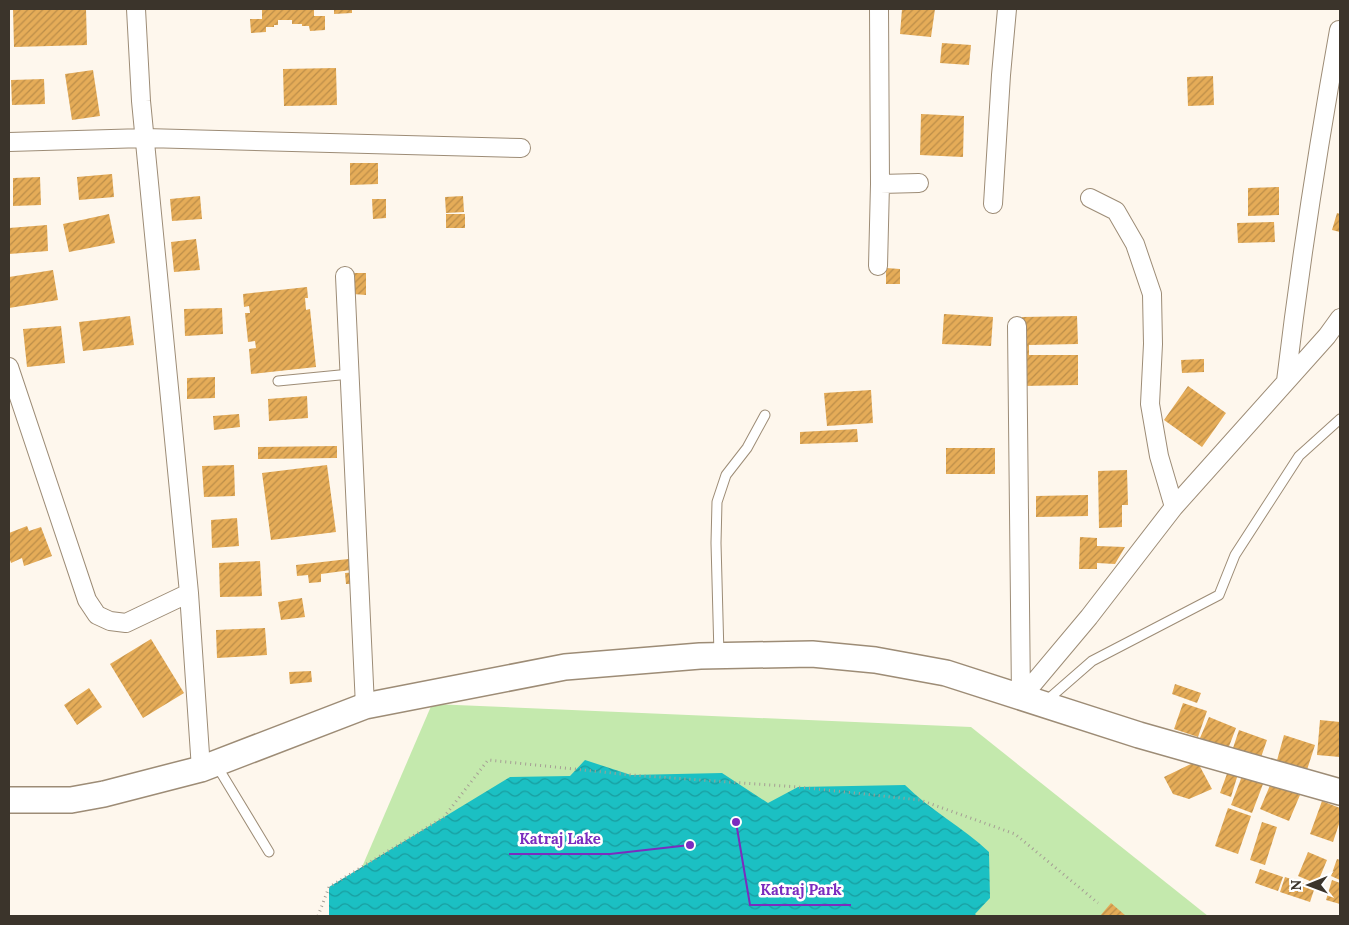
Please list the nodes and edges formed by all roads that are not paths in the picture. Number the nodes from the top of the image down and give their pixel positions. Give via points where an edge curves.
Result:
1 (136, 9) edge
2 (879, 9) edge
3 (1007, 9) edge
4 (1340, 30) edge
5 (145, 138) junction
6 (9, 142) edge
7 (521, 148) dead end
8 (919, 183) dead end
9 (880, 184) junction
10 (1090, 198) dead end
11 (993, 204) dead end
12 (878, 266) dead end
13 (345, 276) dead end
14 (1340, 318) edge
15 (1017, 326) dead end
16 (9, 367) edge
17 (350, 374) junction
18 (278, 381) dead end
19 (1286, 381) junction
20 (765, 415) dead end
21 (1340, 419) edge
22 (1174, 507) junction
23 (189, 593) junction
24 (719, 655) junction
25 (1032, 702) junction
26 (365, 706) junction
27 (208, 766) junction
28 (1340, 792) edge
29 (9, 800) edge
30 (269, 852) dead end

1 - 5 street
2 - 9 street
3 - 11 street
4 - 19 street via 1302,248
5 - 6 street
5 - 7 street
5 - 23 street
8 - 9 street
9 - 12 street
10 - 22 street via 1116,211 1136,244 1152,294 1150,404 1159,456
13 - 17 street
14 - 19 street
15 - 25 street
16 - 23 street via 87,600 97,615 110,621 126,622
17 - 18 lane
17 - 26 street
19 - 22 street
20 - 24 lane via 747,448 726,475 717,502
21 - 25 lane via 1298,456 1235,555 1219,595 1092,661
22 - 25 street via 1089,617
23 - 27 street
24 - 25 street via 812,654 875,660 946,673
24 - 26 street via 565,667
25 - 28 street
26 - 27 street
27 - 29 street via 71,800
27 - 30 lane

